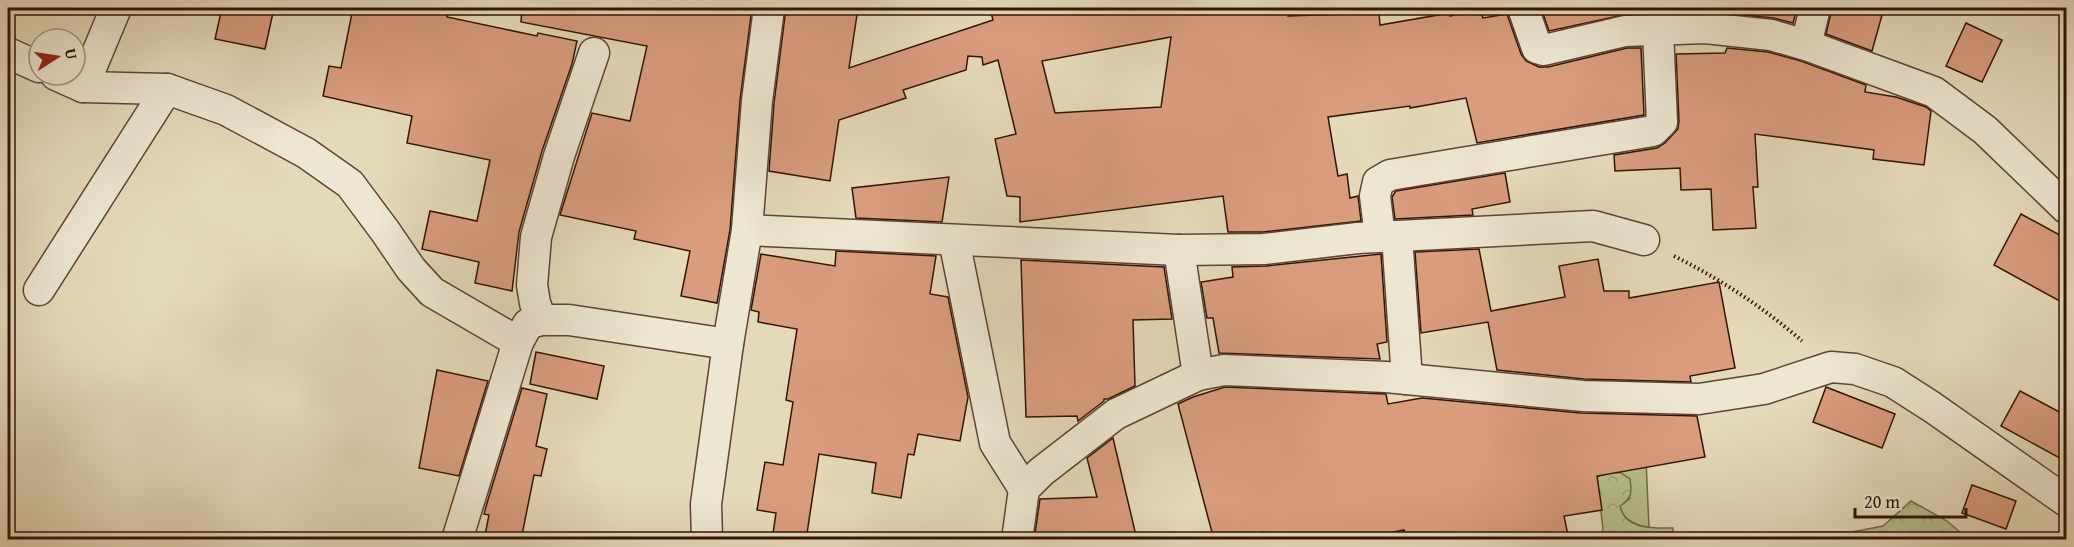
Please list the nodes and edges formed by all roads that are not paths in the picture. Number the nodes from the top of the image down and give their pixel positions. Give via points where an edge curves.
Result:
1 (116, 8) edge
2 (769, 8) edge
3 (1523, 8) edge
4 (1815, 8) edge
5 (1658, 30) junction
6 (1806, 45) junction
7 (8, 53) edge
8 (594, 53) dead end
9 (27, 62) edge
10 (87, 77) edge
11 (83, 87) edge
12 (167, 89) junction
13 (2067, 208) edge
14 (747, 230) junction
15 (1388, 237) junction
16 (954, 240) junction
17 (1644, 240) road end
18 (1179, 250) junction
19 (39, 290) dead end
20 (541, 320) junction
21 (518, 342) junction
22 (728, 344) junction
23 (1198, 375) junction
24 (1407, 379) junction
25 (1024, 489) junction
26 (2067, 501) edge
27 (457, 540) edge
28 (707, 540) edge
29 (1017, 540) edge

1 - 10 street
2 - 14 street
3 - 5 street via 1537,48 1544,50 1625,31
4 - 6 street
5 - 6 street via 1705,28 1770,34
5 - 15 street via 1662,122 1653,131 1390,175 1378,182 1375,196
6 - 13 street via 1934,92 1985,130
7 - 9 street
8 - 20 street via 536,237 532,285
11 - 12 street
12 - 19 street
12 - 21 street via 226,110 306,153 350,184 432,292
14 - 16 street
14 - 22 street
15 - 17 street via 1593,226
15 - 18 street via 1264,249
15 - 24 street
16 - 18 street
16 - 25 street via 996,443
18 - 23 street
20 - 21 street via 528,324
20 - 22 street via 568,320
21 - 27 street
22 - 28 street via 706,504
23 - 24 street via 1224,370
23 - 25 street via 1116,414
24 - 26 street via 1583,396 1699,399 1764,389 1831,367 1855,369 1893,382
25 - 29 street

